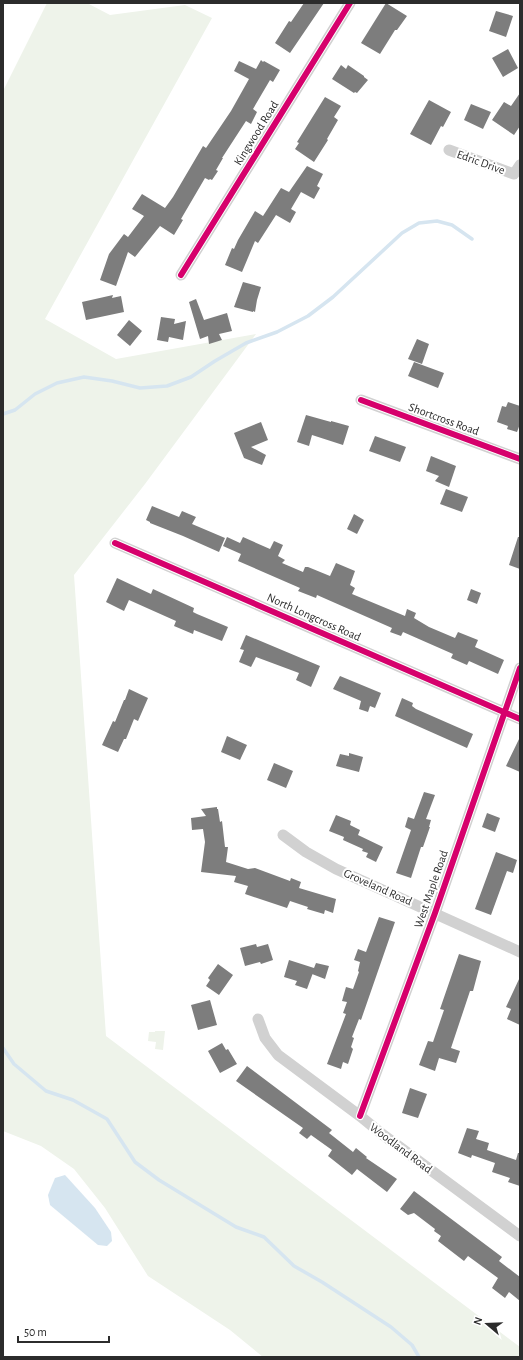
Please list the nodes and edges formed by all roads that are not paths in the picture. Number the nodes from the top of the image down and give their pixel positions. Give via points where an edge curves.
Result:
1 (350, 3) edge
2 (449, 150) dead end
3 (517, 169) edge
4 (180, 275) dead end
5 (361, 400) dead end
6 (520, 459) edge
7 (115, 543) dead end
8 (520, 668) edge
9 (504, 712) junction
10 (520, 719) edge
11 (283, 835) dead end
12 (435, 913) junction
13 (520, 952) edge
14 (258, 1019) dead end
15 (360, 1116) junction
16 (520, 1236) edge

1 - 4 street, Kingwood Road
2 - 3 street, Edric Drive
5 - 6 street, Shortcross Road
7 - 9 street, North Longcross Road
8 - 9 street, West Maple Road
9 - 10 street, North Longcross Road
9 - 12 street, West Maple Road
11 - 12 street, Groveland Road via 306,852 336,868
12 - 13 street, Groveland Road
12 - 15 street, West Maple Road
14 - 15 street, Woodland Road via 265,1038 278,1055
15 - 16 street, Woodland Road

